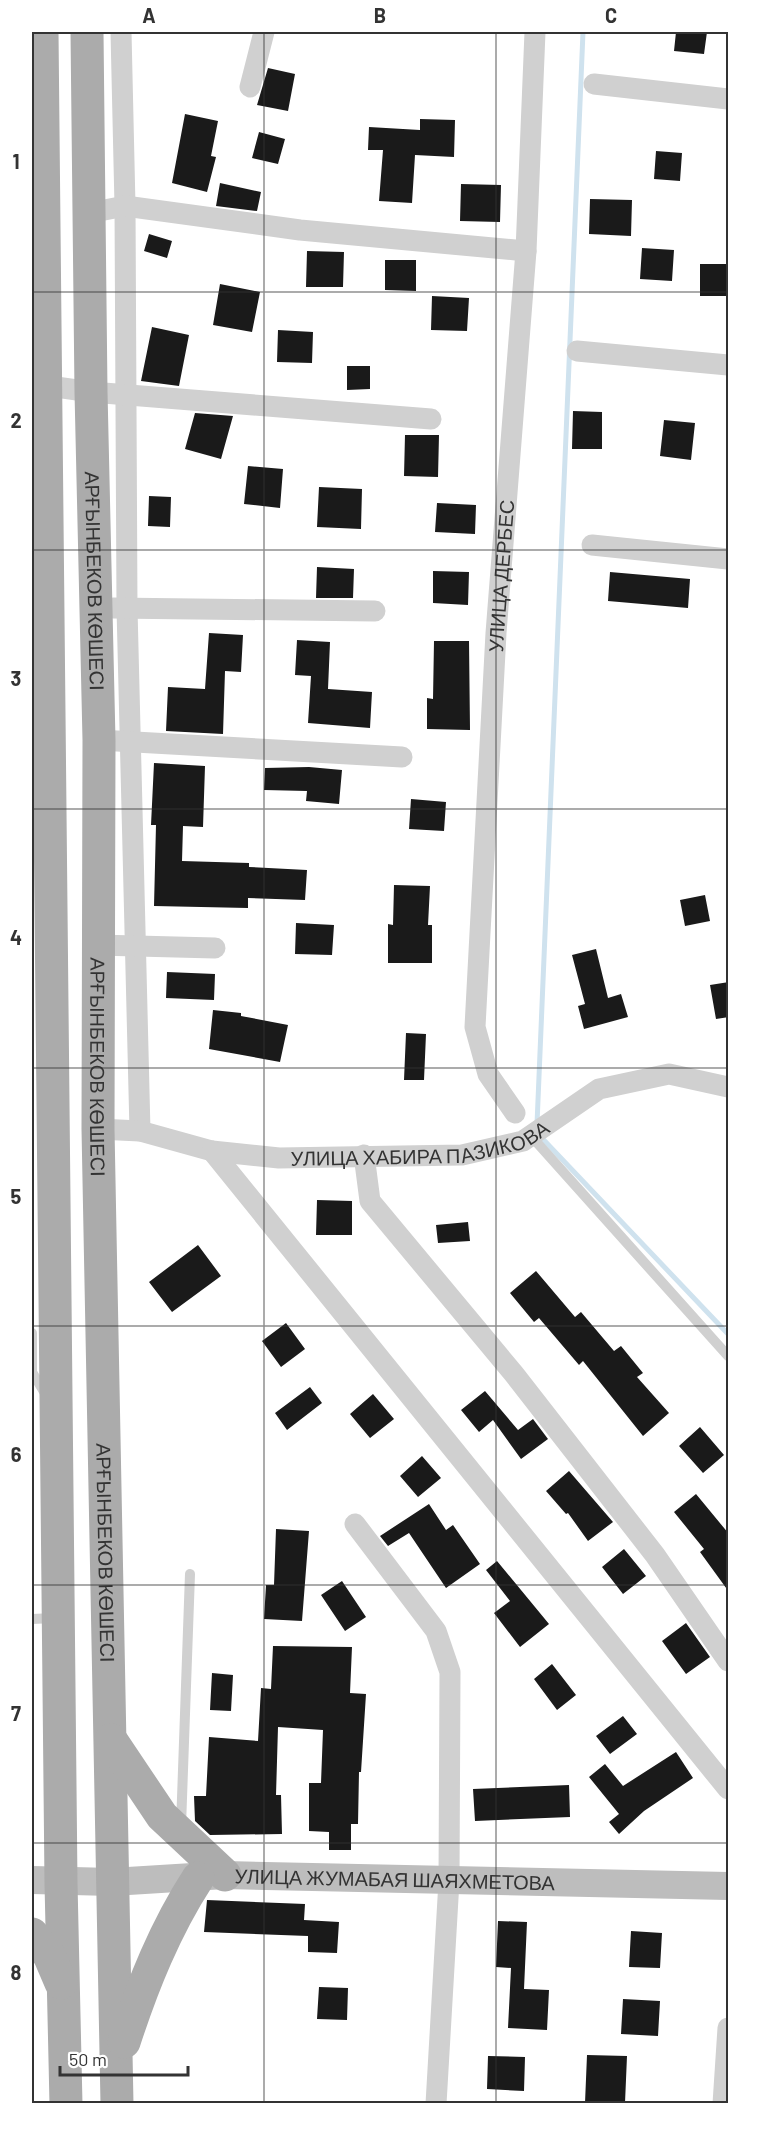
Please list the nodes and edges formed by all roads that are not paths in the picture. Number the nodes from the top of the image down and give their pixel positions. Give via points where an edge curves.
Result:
1 (42, 32) edge
2 (87, 32) edge
3 (121, 32) edge
4 (264, 32) edge
5 (535, 32) edge
6 (594, 84) dead end
7 (250, 87) dead end
8 (729, 99) edge
9 (125, 206) junction
10 (90, 213) junction
11 (526, 251) junction
12 (577, 351) dead end
13 (729, 365) edge
14 (39, 384) edge
15 (91, 392) junction
16 (125, 395) junction
17 (431, 419) dead end
18 (592, 545) dead end
19 (729, 559) edge
20 (94, 608) junction
21 (127, 608) junction
22 (375, 611) dead end
23 (99, 740) junction
24 (132, 742) junction
25 (402, 757) dead end
26 (97, 945) junction
27 (135, 946) junction
28 (215, 948) dead end
29 (729, 1087) edge
30 (515, 1113) dead end
31 (98, 1129) junction
32 (140, 1131) junction
33 (531, 1136) junction
34 (212, 1150) junction
35 (364, 1155) junction
36 (32, 1333) edge
37 (729, 1356) edge
38 (56, 1413) junction
39 (355, 1524) dead end
40 (189, 1574) dead end
41 (45, 1618) edge
42 (729, 1661) edge
43 (111, 1739) junction
44 (729, 1789) edge
45 (180, 1835) junction
46 (211, 1876) junction
47 (449, 1881) junction
48 (46, 1882) edge
49 (112, 1882) junction
50 (729, 1886) edge
51 (32, 1934) edge
52 (64, 1989) junction
53 (729, 2028) edge
54 (117, 2064) junction
55 (66, 2103) edge
56 (117, 2103) edge
57 (436, 2103) edge
58 (723, 2103) edge

1 - 14 main road
2 - 10 main road, АРҒЫНБЕКОВ КӨШЕСІ
3 - 9 street
4 - 7 street
5 - 11 street, УЛИЦА ДЕРБЕС
6 - 8 street
9 - 10 street
9 - 11 street via 300,230
9 - 16 street
10 - 15 main road, АРҒЫНБЕКОВ КӨШЕСІ
11 - 30 street, УЛИЦА ДЕРБЕС via 496,633 475,1027 489,1074
12 - 13 street
14 - 15 street
14 - 38 main road
15 - 16 street
15 - 20 main road, АРҒЫНБЕКОВ КӨШЕСІ
16 - 17 street
16 - 21 street
18 - 19 street
20 - 21 street
20 - 23 main road, АРҒЫНБЕКОВ КӨШЕСІ
21 - 22 street
21 - 24 street
23 - 24 street
23 - 26 main road, АРҒЫНБЕКОВ КӨШЕСІ
24 - 25 street
24 - 27 street
26 - 27 street
26 - 31 main road, АРҒЫНБЕКОВ КӨШЕСІ
27 - 28 street
27 - 32 street
29 - 33 street, УЛИЦА ХАБИРА ПАЗИКОВА via 669,1074 599,1089
31 - 32 street, УЛИЦА ХАБИРА ПАЗИКОВА
31 - 43 main road, АРҒЫНБЕКОВ КӨШЕСІ
32 - 34 street, УЛИЦА ХАБИРА ПАЗИКОВА
33 - 35 street, УЛИЦА ХАБИРА ПАЗИКОВА via 462,1155
33 - 37 lane
34 - 35 street, УЛИЦА ХАБИРА ПАЗИКОВА via 279,1158
34 - 44 street
35 - 42 street via 370,1201 521,1383 655,1555
36 - 38 lane via 32,1372
38 - 41 main road
39 - 47 street via 436,1631 450,1672
40 - 45 lane
41 - 48 main road
43 - 45 main road via 143,1791
43 - 49 main road, АРҒЫНБЕКОВ КӨШЕСІ
45 - 46 main road
46 - 47 street, УЛИЦА ЖУМАБАЯ ШАЯХМЕТОВА
46 - 49 street, УЛИЦА ЖУМАБАЯ ШАЯХМЕТОВА
46 - 54 main road via 176,1912
47 - 50 street, УЛИЦА ЖУМАБАЯ ШАЯХМЕТОВА
47 - 57 street
48 - 49 street, УЛИЦА ЖУМАБАЯ ШАЯХМЕТОВА
48 - 52 main road
49 - 54 main road, АРҒЫНБЕКОВ КӨШЕСІ
51 - 52 main road via 49,1955
52 - 55 main road
53 - 58 street
54 - 56 main road, АРҒЫНБЕКОВ КӨШЕСІ

